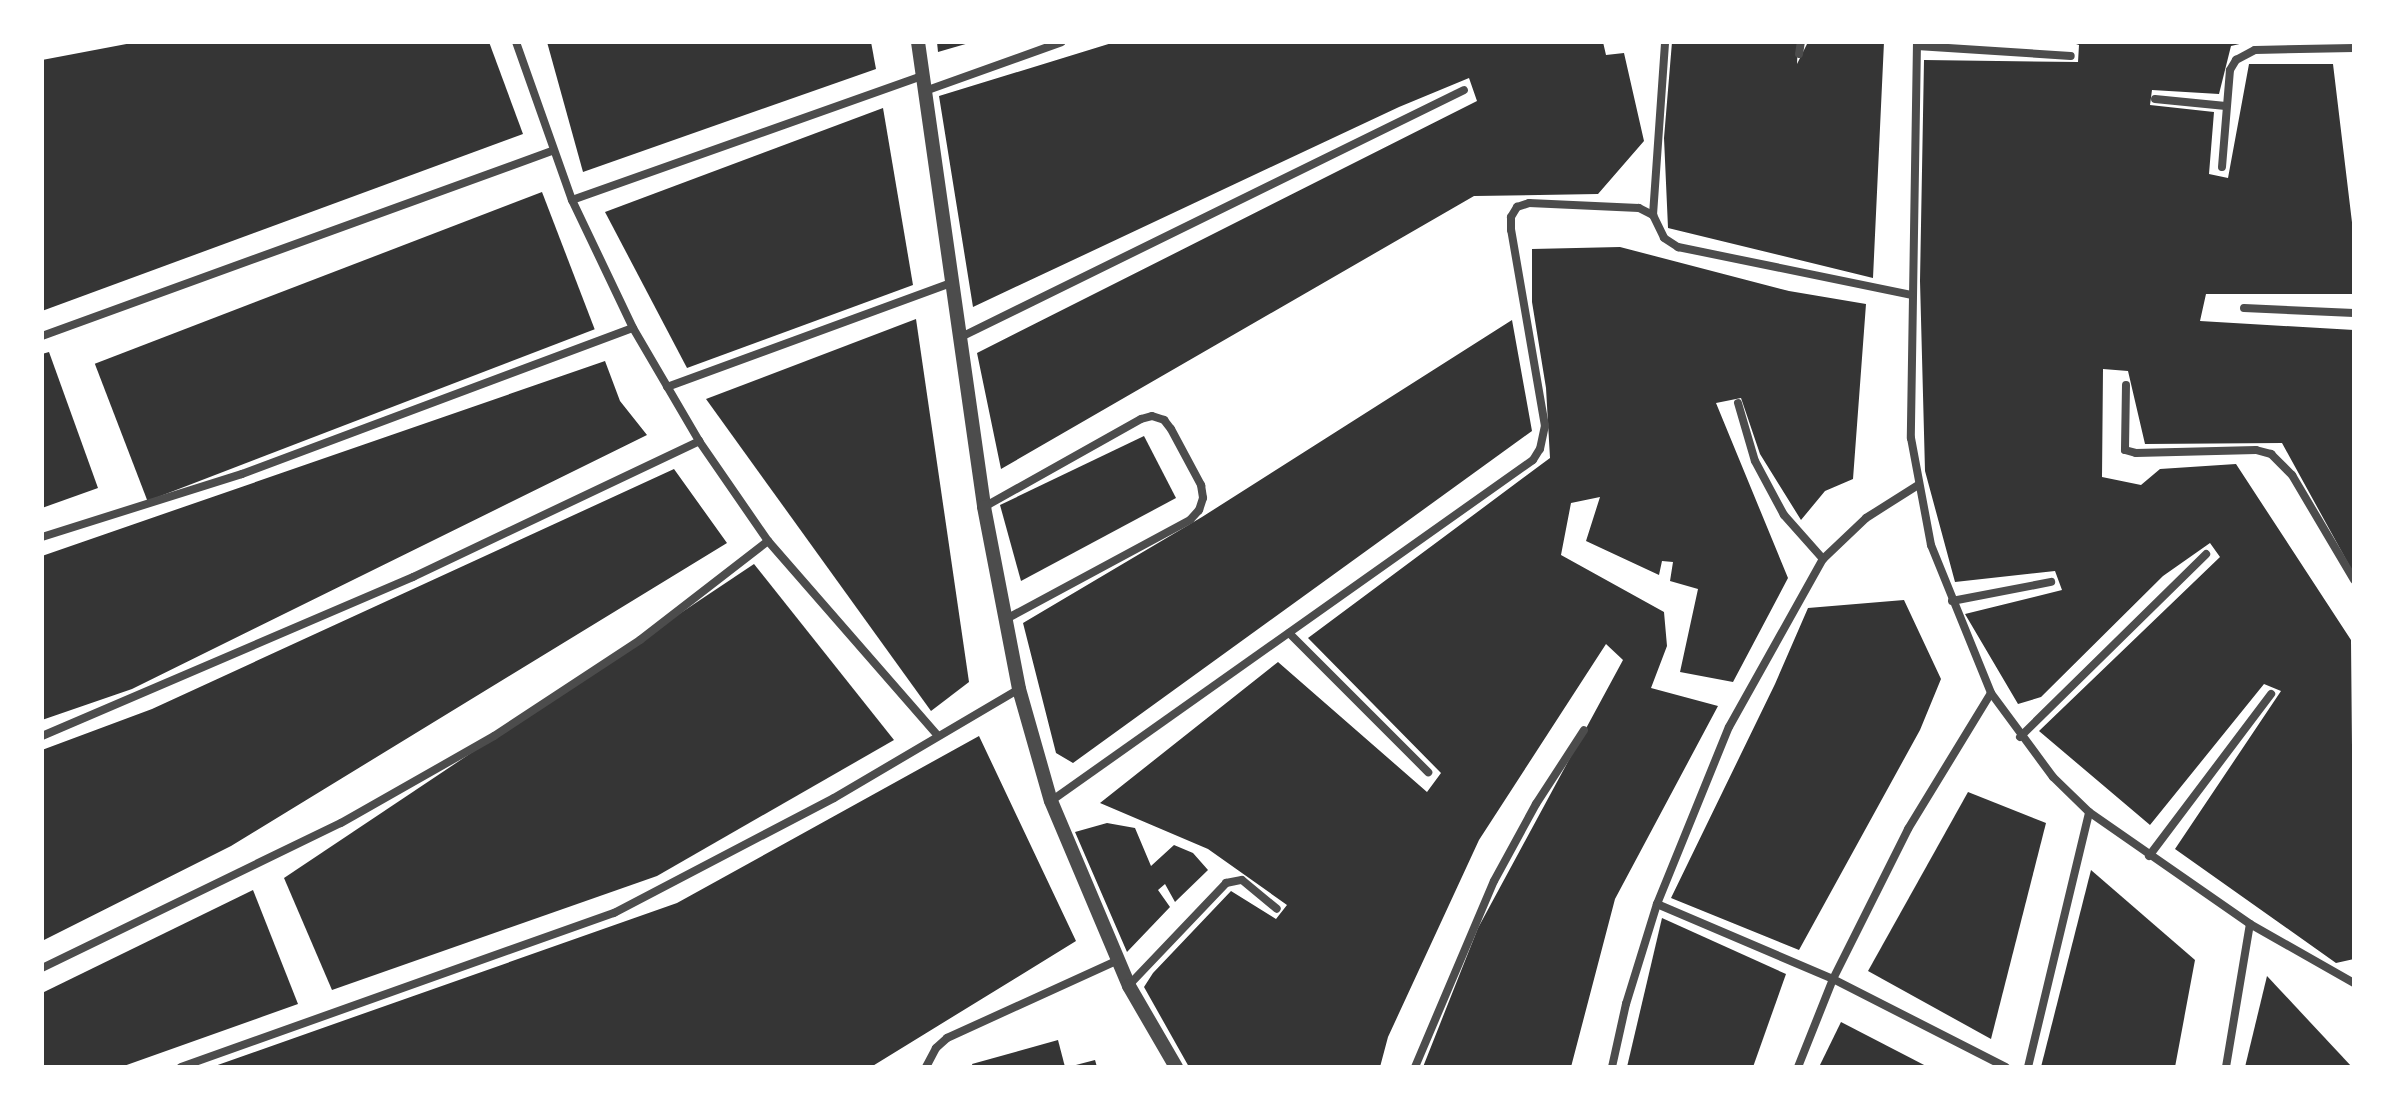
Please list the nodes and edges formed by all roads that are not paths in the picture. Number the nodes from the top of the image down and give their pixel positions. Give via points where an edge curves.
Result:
1 (516, 42) edge
2 (918, 42) edge
3 (1062, 42) edge
4 (1665, 42) edge
5 (1801, 42) edge
6 (1917, 44) edge
7 (2354, 48) edge
8 (1799, 54) dead end
9 (2071, 56) dead end
10 (924, 83) junction
11 (1464, 90) dead end
12 (2155, 99) dead end
13 (2226, 106) junction
14 (552, 151) junction
15 (2222, 167) dead end
16 (572, 200) junction
17 (1653, 215) junction
18 (955, 281) junction
19 (1911, 295) junction
20 (2244, 308) dead end
21 (2354, 313) edge
22 (633, 328) junction
23 (42, 336) edge
24 (963, 336) junction
25 (2126, 385) dead end
26 (667, 387) junction
27 (1738, 403) dead end
28 (699, 441) junction
29 (1918, 485) junction
30 (984, 507) junction
31 (42, 537) edge
32 (768, 541) junction
33 (2206, 554) dead end
34 (1823, 559) junction
35 (2354, 580) edge
36 (2051, 582) dead end
37 (1952, 601) junction
38 (1004, 620) junction
39 (1289, 633) junction
40 (1019, 689) junction
41 (1991, 693) junction
42 (2271, 694) dead end
43 (1584, 730) dead end
44 (937, 735) junction
45 (42, 736) edge
46 (2020, 737) junction
47 (1428, 772) dead end
48 (1051, 801) junction
49 (2089, 812) junction
50 (2149, 856) junction
51 (1657, 904) junction
52 (1277, 909) dead end
53 (2250, 924) junction
54 (1118, 960) junction
55 (42, 968) edge
56 (1833, 979) junction
57 (2354, 983) edge
58 (1129, 986) junction
59 (181, 1067) edge
60 (926, 1067) edge
61 (1176, 1067) edge
62 (1415, 1067) edge
63 (1612, 1067) edge
64 (1798, 1067) edge
65 (2006, 1067) edge
66 (2028, 1067) edge
67 (2226, 1067) edge

1 - 14 street
2 - 10 street
3 - 10 street
4 - 17 street
5 - 8 street
6 - 9 street
6 - 19 street
7 - 13 street via 2245,53 2230,70
10 - 16 street
10 - 18 street
11 - 24 street
12 - 13 street
13 - 15 street
14 - 16 street
14 - 23 street
16 - 22 street
17 - 19 street via 1664,238 1678,247
17 - 39 street via 1639,208 1529,203 1517,207 1511,230 1544,413 1540,449 1533,460
18 - 24 street
18 - 26 street
19 - 29 street via 1910,389
20 - 21 street
22 - 26 street
22 - 31 street via 242,474
24 - 30 street
25 - 35 street via 2125,450 2271,454 2292,475
26 - 28 street
27 - 34 street via 1762,475 1784,515
28 - 32 street
28 - 45 street via 413,577
29 - 34 street via 1866,518
29 - 37 street via 1931,545
30 - 38 street
30 - 38 street via 1152,416 1171,429 1201,485 1203,498 1190,520
32 - 44 street
32 - 55 street via 640,640 494,736 341,823
33 - 46 street
34 - 51 street via 1729,727
36 - 37 street
37 - 41 street
38 - 40 street
39 - 47 street
39 - 48 street
40 - 44 street
40 - 48 street
41 - 46 street
41 - 56 street via 1908,829
42 - 50 street
43 - 62 street via 1494,881
44 - 59 street via 834,798 614,913
46 - 49 street
48 - 54 street
49 - 50 street
49 - 66 street
50 - 53 street
51 - 56 street
51 - 63 street
52 - 58 street via 1242,880 1226,883
53 - 57 street
53 - 67 street
54 - 58 street
54 - 60 street via 947,1038
56 - 64 street
56 - 65 street
58 - 61 street

